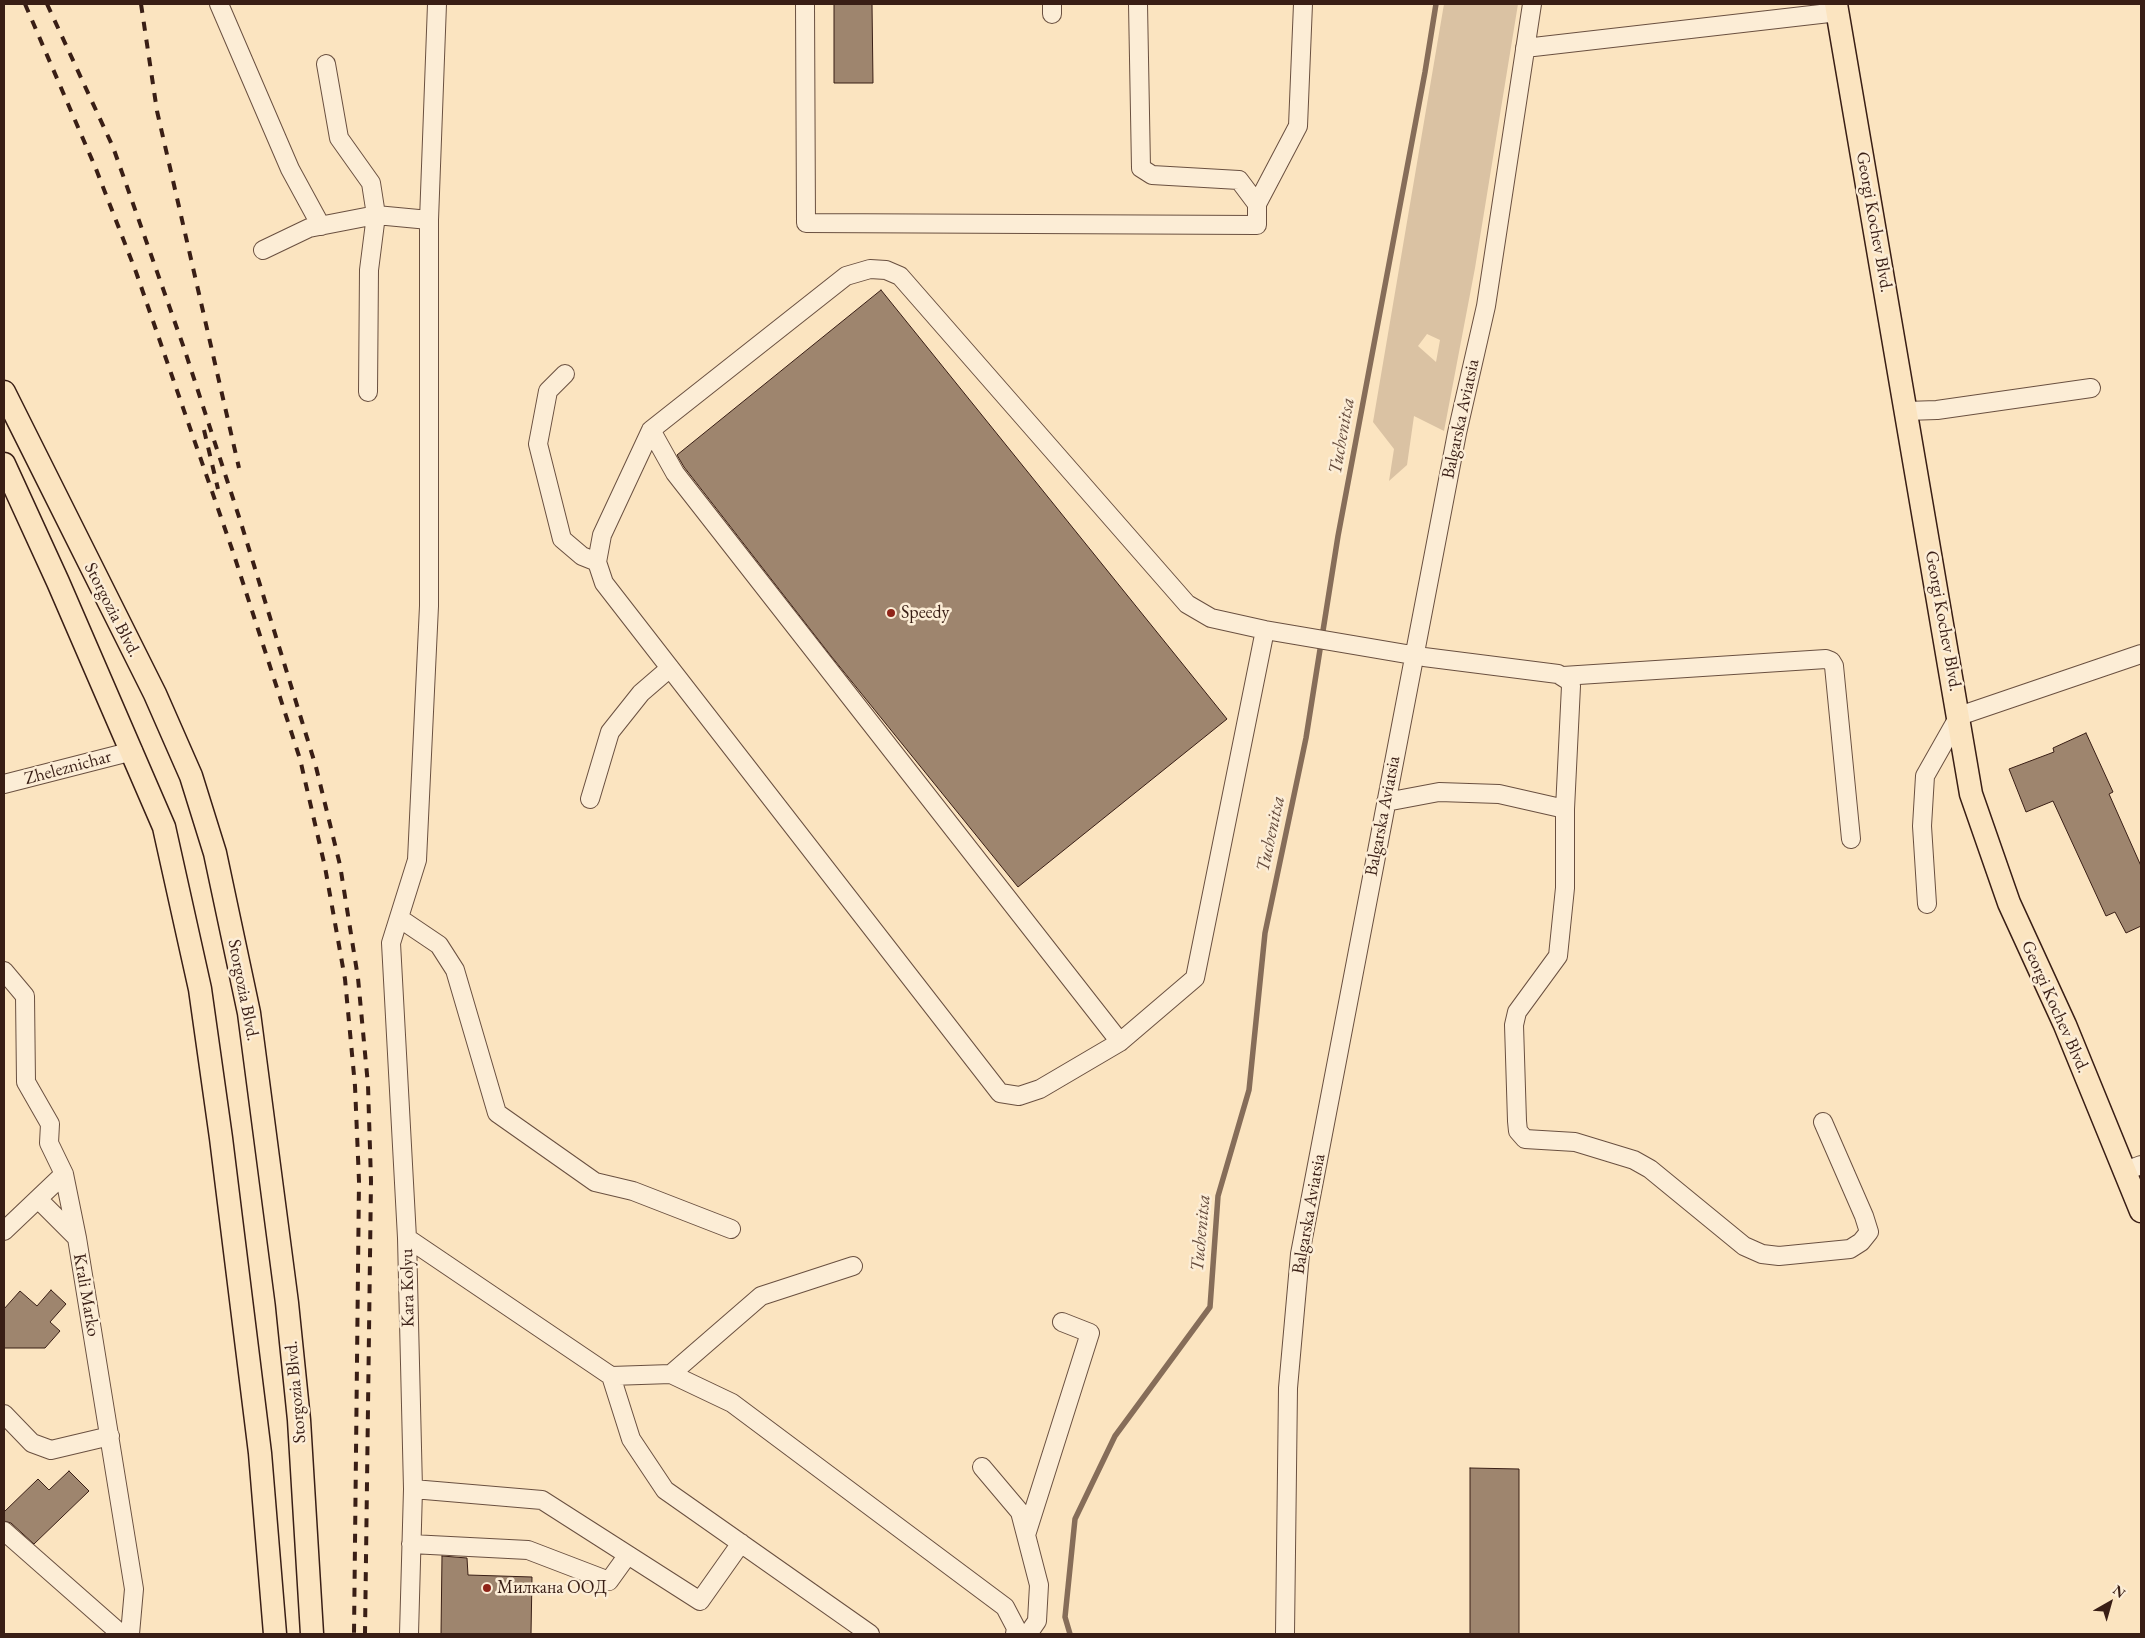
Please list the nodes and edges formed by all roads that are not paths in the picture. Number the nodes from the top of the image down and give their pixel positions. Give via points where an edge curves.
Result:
1 (219, 4) edge
2 (437, 4) edge
3 (805, 4) edge
4 (1138, 4) edge
5 (1302, 4) edge
6 (1532, 4) edge
7 (1837, 8) edge
8 (1525, 48) junction
9 (326, 64) dead end
10 (1257, 204) junction
11 (376, 215) junction
12 (429, 220) junction
13 (321, 226) junction
14 (263, 250) dead end
15 (565, 374) dead end
16 (2091, 388) dead end
17 (4, 392) edge
18 (368, 392) dead end
19 (1906, 411) junction
20 (651, 430) junction
21 (4, 464) edge
22 (597, 562) junction
23 (1265, 630) junction
24 (2141, 654) edge
25 (1414, 655) junction
26 (670, 668) junction
27 (1563, 676) junction
28 (1959, 716) junction
29 (133, 751) junction
30 (4, 784) edge
31 (590, 799) dead end
32 (1386, 802) junction
33 (1565, 809) junction
34 (1850, 838) dead end
35 (1928, 904) dead end
36 (399, 918) junction
37 (4, 971) edge
38 (1120, 1042) junction
39 (1823, 1122) dead end
40 (2133, 1168) edge
41 (64, 1174) junction
42 (38, 1199) junction
43 (2141, 1212) edge
44 (731, 1229) dead end
45 (4, 1231) edge
46 (77, 1238) junction
47 (407, 1238) junction
48 (853, 1266) dead end
49 (1062, 1322) dead end
50 (671, 1374) junction
51 (612, 1376) junction
52 (4, 1414) edge
53 (110, 1436) junction
54 (982, 1467) dead end
55 (413, 1489) junction
56 (4, 1531) edge
57 (1026, 1535) junction
58 (742, 1543) junction
59 (411, 1544) junction
60 (627, 1556) junction
61 (121, 1634) edge
62 (130, 1634) edge
63 (275, 1634) edge
64 (312, 1634) edge
65 (410, 1634) edge
66 (870, 1634) edge
67 (1015, 1634) edge
68 (1028, 1634) edge
69 (1285, 1634) edge

1 - 13 street via 290,169
2 - 12 street
3 - 10 street via 806,223 1256,225
4 - 10 street via 1141,168 1152,175 1239,180
5 - 10 street via 1298,126
6 - 8 street, Balgarska Aviatsia
7 - 8 street
7 - 19 main road, Georgi Kochev Blvd.
8 - 25 street, Balgarska Aviatsia via 1486,306 1457,433
9 - 11 street via 339,138 371,183
11 - 12 street
11 - 13 street
11 - 18 street via 369,270
12 - 36 street via 429,606 417,860
13 - 14 street via 309,228
15 - 22 street via 548,392 538,444 562,540 582,556
16 - 19 street via 1937,410
17 - 64 main road, Storgozia Blvd. via 155,694 191,776 215,853 249,1013 287,1303 299,1420
19 - 28 main road, Georgi Kochev Blvd.
20 - 22 street via 602,535
20 - 23 street via 846,276 870,269 886,270 900,276 1187,604 1211,618
20 - 38 street via 675,473
21 - 29 main road, Storgozia Blvd.
22 - 26 street via 604,583
23 - 25 street
23 - 38 street via 1195,978
24 - 28 street
25 - 27 street
25 - 32 street, Balgarska Aviatsia
26 - 31 street via 641,693 610,732
26 - 38 street via 1000,1093 1019,1096 1040,1090
27 - 33 street via 1571,686
27 - 34 street via 1830,661 1834,666
28 - 35 street via 1925,776 1922,826
28 - 40 main road, Georgi Kochev Blvd. via 1971,794 2009,903
29 - 30 street, Zheleznichar
29 - 63 main road, Storgozia Blvd. via 164,827 200,989 260,1452
32 - 33 street via 1439,792 1499,794
32 - 69 street, Balgarska Aviatsia via 1300,1254 1288,1388
33 - 39 street via 1564,888 1558,956 1518,1012 1514,1025 1518,1131 1525,1139 1575,1142 1634,1160 1744,1246 1762,1254 1779,1256 1850,1249 1869,1232
36 - 44 street via 438,945 455,970 497,1113 595,1182 633,1191
36 - 47 street, Kara Kolyu via 391,943
37 - 41 street, Krali Marko via 25,996 26,1082 50,1124 49,1143
40 - 43 main road, Georgi Kochev Blvd.
41 - 42 street
41 - 46 street, Krali Marko
42 - 45 street
42 - 46 street
46 - 53 street, Krali Marko
47 - 51 street
47 - 55 street, Kara Kolyu
48 - 50 street via 762,1296
49 - 57 street via 1090,1333
50 - 51 street
50 - 67 street via 732,1403 1005,1607 1016,1628
51 - 58 street via 631,1439 665,1490
52 - 53 street via 32,1442 51,1450
53 - 62 street, Krali Marko via 134,1588
54 - 57 street via 1020,1512
55 - 59 street, Kara Kolyu
55 - 60 street via 542,1500
56 - 61 street
57 - 68 street via 1039,1585 1037,1620
58 - 60 street via 700,1601
58 - 66 street
59 - 60 street via 528,1550 609,1581
59 - 65 street, Kara Kolyu

